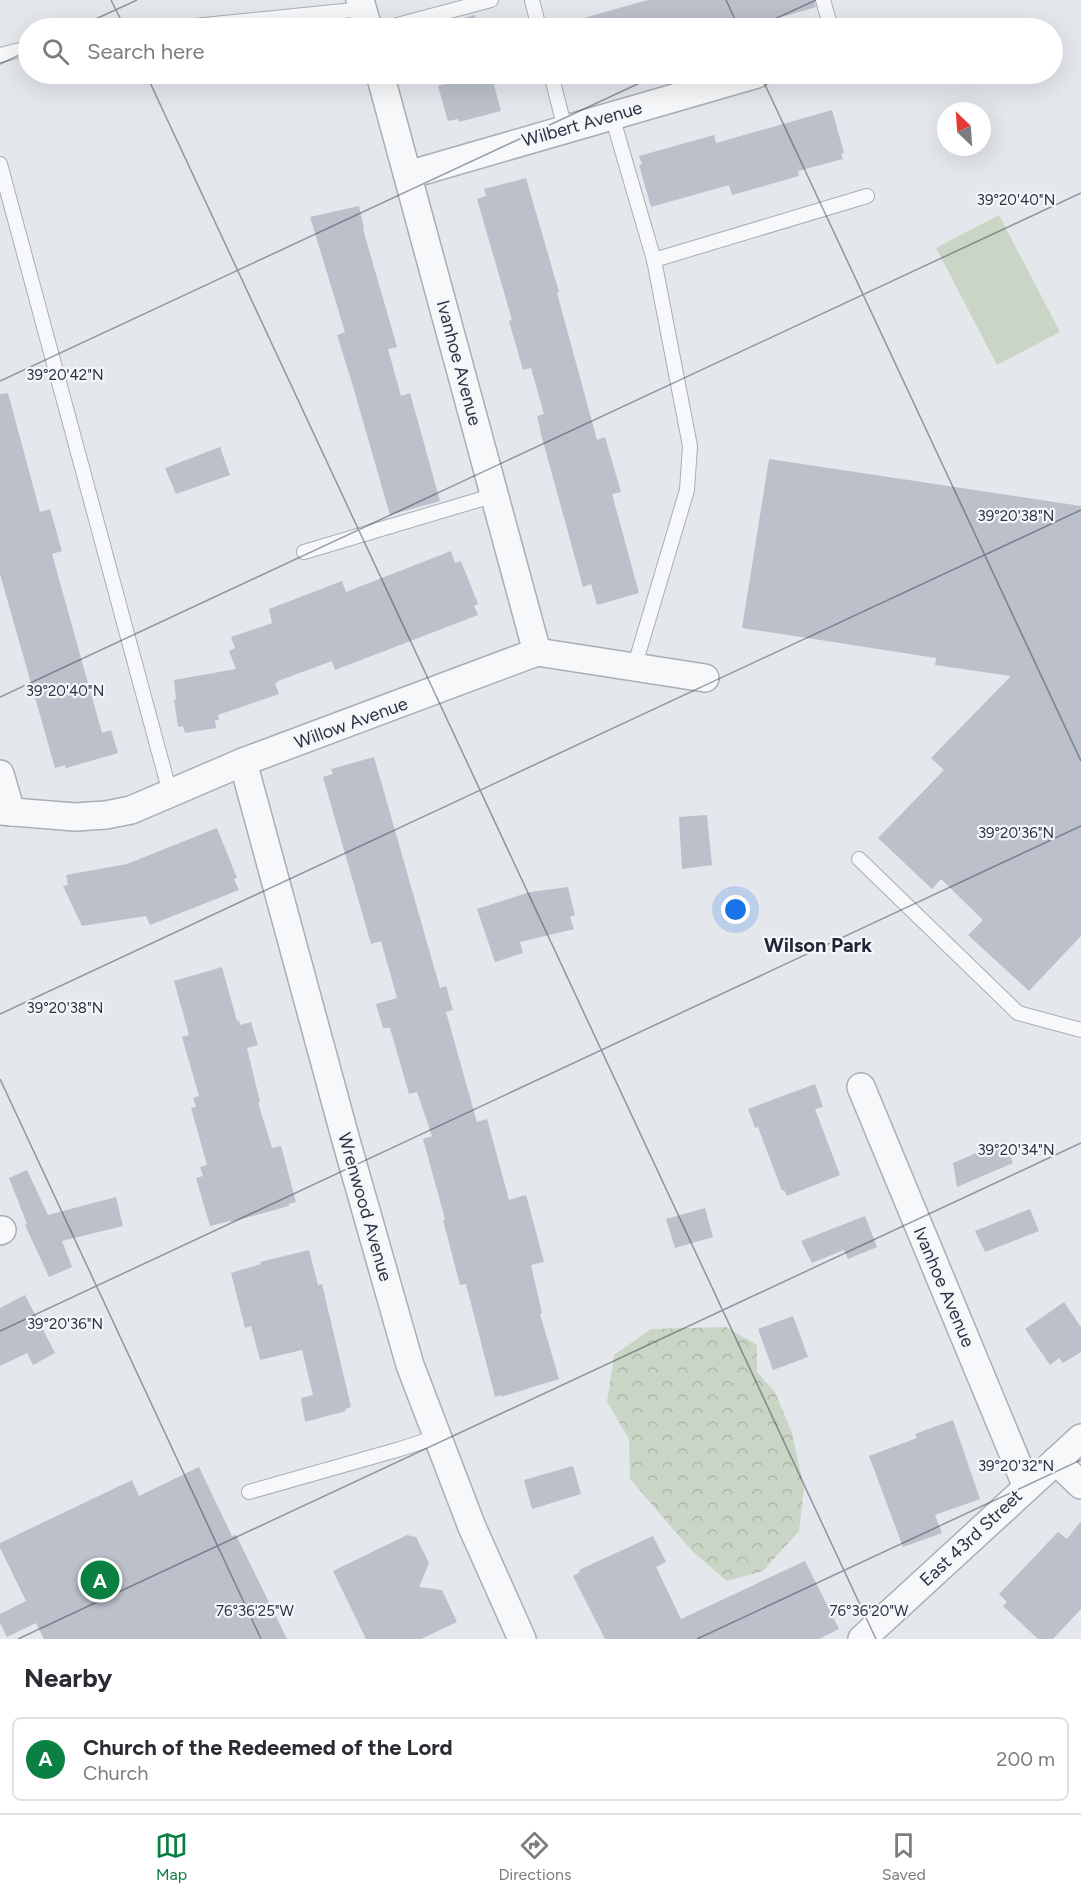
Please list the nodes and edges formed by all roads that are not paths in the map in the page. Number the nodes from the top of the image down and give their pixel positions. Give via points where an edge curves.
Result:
1 (491, 0) edge
2 (532, 0) edge
3 (823, 0) edge
4 (364, 13) edge
5 (301, 18) edge
6 (424, 18) edge
7 (536, 18) edge
8 (828, 18) edge
9 (18, 50) edge
10 (0, 55) edge
11 (383, 84) edge
12 (554, 84) edge
13 (722, 84) edge
14 (612, 116) junction
15 (565, 129) junction
16 (0, 165) edge
17 (408, 175) junction
18 (867, 196) dead end
19 (654, 260) junction
20 (495, 495) junction
21 (304, 552) dead end
22 (537, 652) junction
23 (634, 668) junction
24 (705, 678) dead end
25 (243, 762) junction
26 (0, 774) edge
27 (170, 793) junction
28 (5, 812) edge
29 (859, 859) dead end
30 (1081, 1030) edge
31 (861, 1087) dead end
32 (437, 1437) junction
33 (1081, 1438) edge
34 (1056, 1461) junction
35 (1081, 1485) edge
36 (1027, 1487) junction
37 (249, 1492) dead end
38 (522, 1639) edge
39 (862, 1639) edge

1 - 6 lane
2 - 7 lane
3 - 8 lane
4 - 5 lane
9 - 10 lane
11 - 17 street, Ivanhoe Avenue
12 - 15 lane
13 - 14 street, Wilbert Avenue
14 - 15 street, Wilbert Avenue
14 - 19 lane
15 - 17 street, Wilbert Avenue
16 - 27 lane
17 - 20 street, Ivanhoe Avenue
18 - 19 lane
19 - 23 lane via 690,446 687,490
20 - 21 lane
20 - 22 street, Ivanhoe Avenue
22 - 23 street
22 - 25 street, Willow Avenue
23 - 24 street
25 - 27 street, Willow Avenue
25 - 32 street, Wrenwood Avenue via 386,1282 410,1365
26 - 28 street
27 - 28 street, Willow Avenue via 106,816
29 - 30 lane via 1018,1013
31 - 36 street, Ivanhoe Avenue
32 - 37 lane
32 - 38 street, Wrenwood Avenue
33 - 34 street, East 43rd Street
34 - 35 street
34 - 36 street, East 43rd Street
36 - 39 street, East 43rd Street

